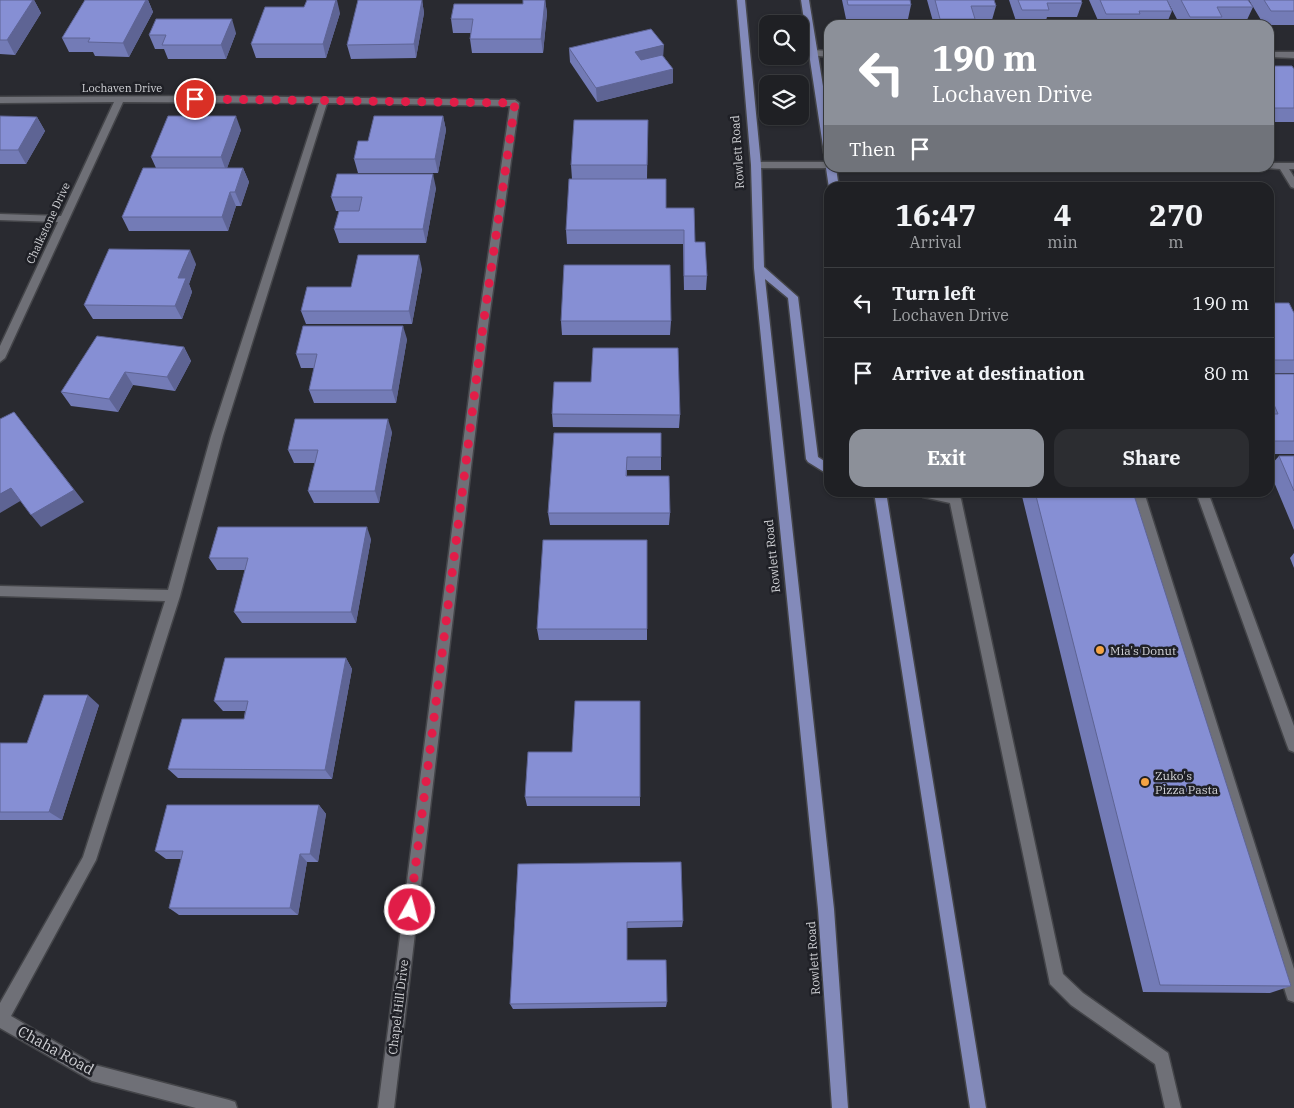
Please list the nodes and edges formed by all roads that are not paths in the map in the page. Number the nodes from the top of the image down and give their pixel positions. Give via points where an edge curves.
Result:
1 (741, 0) edge
2 (805, 0) edge
3 (813, 53) junction
4 (824, 54) edge
5 (1274, 55) edge
6 (1294, 55) edge
7 (120, 99) junction
8 (0, 100) edge
9 (324, 100) junction
10 (515, 103) joint
11 (824, 122) edge
12 (756, 165) junction
13 (824, 166) edge
14 (1274, 166) edge
15 (1284, 166) junction
16 (1294, 166) edge
17 (1294, 185) edge
18 (0, 217) edge
19 (64, 218) junction
20 (759, 268) junction
21 (0, 358) edge
22 (824, 467) edge
23 (881, 497) edge
24 (946, 497) edge
25 (1140, 497) edge
26 (1204, 497) edge
27 (0, 591) edge
28 (174, 596) junction
29 (1294, 745) edge
30 (1294, 994) edge
31 (0, 1019) edge
32 (229, 1108) edge
33 (386, 1108) edge
34 (840, 1108) edge
35 (978, 1108) edge
36 (1172, 1108) edge

1 - 12 main road, Rowlett Road
2 - 3 main road
3 - 4 street
3 - 11 main road
5 - 6 street
7 - 8 street, Lochaven Drive
7 - 9 street, Lochaven Drive
7 - 19 street, Chalkstone Drive
9 - 10 street, Lochaven Drive
9 - 28 street via 217,436
10 - 33 street, Chapel Hill Drive via 483,326
12 - 13 street
12 - 20 main road, Rowlett Road
14 - 15 street
15 - 16 street
15 - 17 street
18 - 19 street
19 - 21 street, Chalkstone Drive
20 - 22 main road via 793,297 812,459
20 - 34 main road, Rowlett Road via 825,900
23 - 35 main road
24 - 36 street via 955,499 1056,978 1077,999 1162,1059
25 - 30 street
26 - 29 street
27 - 28 street
28 - 31 street via 89,860
31 - 32 street, Chaha Road via 92,1073

